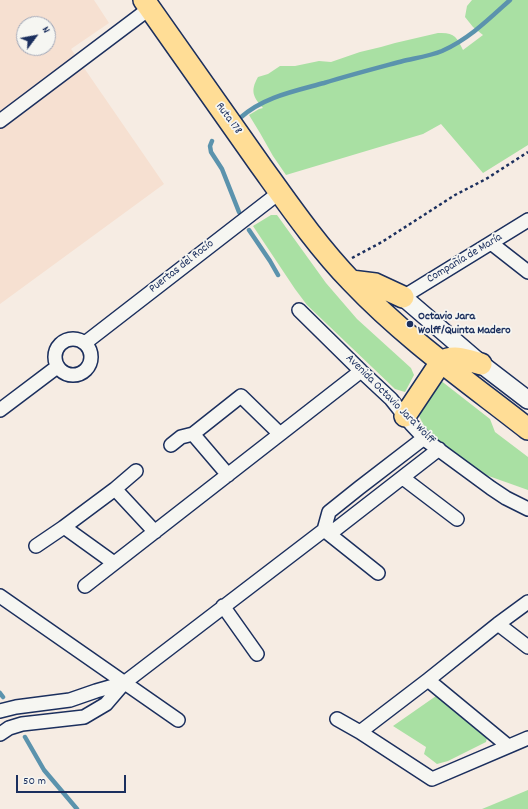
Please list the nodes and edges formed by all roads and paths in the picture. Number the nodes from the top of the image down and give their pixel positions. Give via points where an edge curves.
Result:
1 (147, 4) edge
2 (0, 121) edge
3 (528, 152) edge
4 (280, 192) junction
5 (528, 220) edge
6 (491, 243) junction
7 (337, 266) junction
8 (528, 272) edge
9 (351, 281) junction
10 (403, 297) junction
11 (299, 310) dead end
12 (85, 343) junction
13 (441, 362) junction
14 (481, 364) junction
15 (57, 367) junction
16 (362, 371) junction
17 (528, 400) edge
18 (0, 410) edge
19 (405, 416) junction
20 (528, 430) edge
21 (193, 434) junction
22 (280, 434) junction
23 (424, 438) junction
24 (171, 445) dead end
25 (439, 449) junction
26 (136, 471) dead end
27 (228, 475) junction
28 (403, 478) junction
29 (359, 488) junction
30 (115, 489) junction
31 (371, 502) junction
32 (528, 509) edge
33 (457, 518) dead end
34 (64, 526) junction
35 (324, 530) junction
36 (155, 532) junction
37 (36, 546) dead end
38 (114, 563) junction
39 (378, 573) dead end
40 (84, 586) dead end
41 (0, 596) edge
42 (528, 602) edge
43 (223, 606) junction
44 (498, 624) junction
45 (528, 647) edge
46 (257, 654) dead end
47 (428, 680) junction
48 (124, 682) junction
49 (0, 711) edge
50 (337, 719) dead end
51 (178, 720) dead end
52 (360, 732) junction
53 (0, 734) edge
54 (528, 738) edge
55 (508, 746) junction

1 - 2 street
1 - 4 main road, Ruta 178
3 - 7 path via 382,242
4 - 7 main road, Ruta 178
4 - 12 street, Puertas del Rocío
5 - 6 street, Compañía de María
6 - 8 street
6 - 10 street, Compañía de María
7 - 9 main road
9 - 10 main road via 375,284
9 - 13 main road via 405,333
10 - 14 street
11 - 16 street, Avenida Octavio Jara Wolff
12 - 15 street via 76,339 62,342 55,353
12 - 15 street via 89,348 91,360 85,371 73,376 61,372
13 - 14 main road via 453,357
13 - 19 main road
13 - 20 main road
14 - 17 street
15 - 18 street
16 - 19 street, Avenida Octavio Jara Wolff
16 - 22 street
19 - 23 street, Avenida Octavio Jara Wolff
21 - 22 street via 241,396
21 - 24 street via 182,437
21 - 27 street
22 - 27 street
23 - 25 street, Avenida Octavio Jara Wolff
23 - 29 street
25 - 28 street
25 - 32 street, Avenida Octavio Jara Wolff via 491,488
26 - 30 street
27 - 36 street
28 - 31 street
28 - 33 street
29 - 31 street
29 - 35 street via 329,512
30 - 34 street
30 - 36 street
31 - 35 street via 336,529
34 - 37 street
34 - 38 street
35 - 39 street
35 - 43 street
36 - 38 street
38 - 40 street
41 - 48 street
42 - 44 street
43 - 46 street
43 - 48 street
44 - 45 street
44 - 47 street
47 - 52 street
47 - 55 street
48 - 49 street via 70,700
48 - 51 street
48 - 53 street via 106,704 84,717 22,724
50 - 52 street
52 - 55 street via 432,779
54 - 55 street

